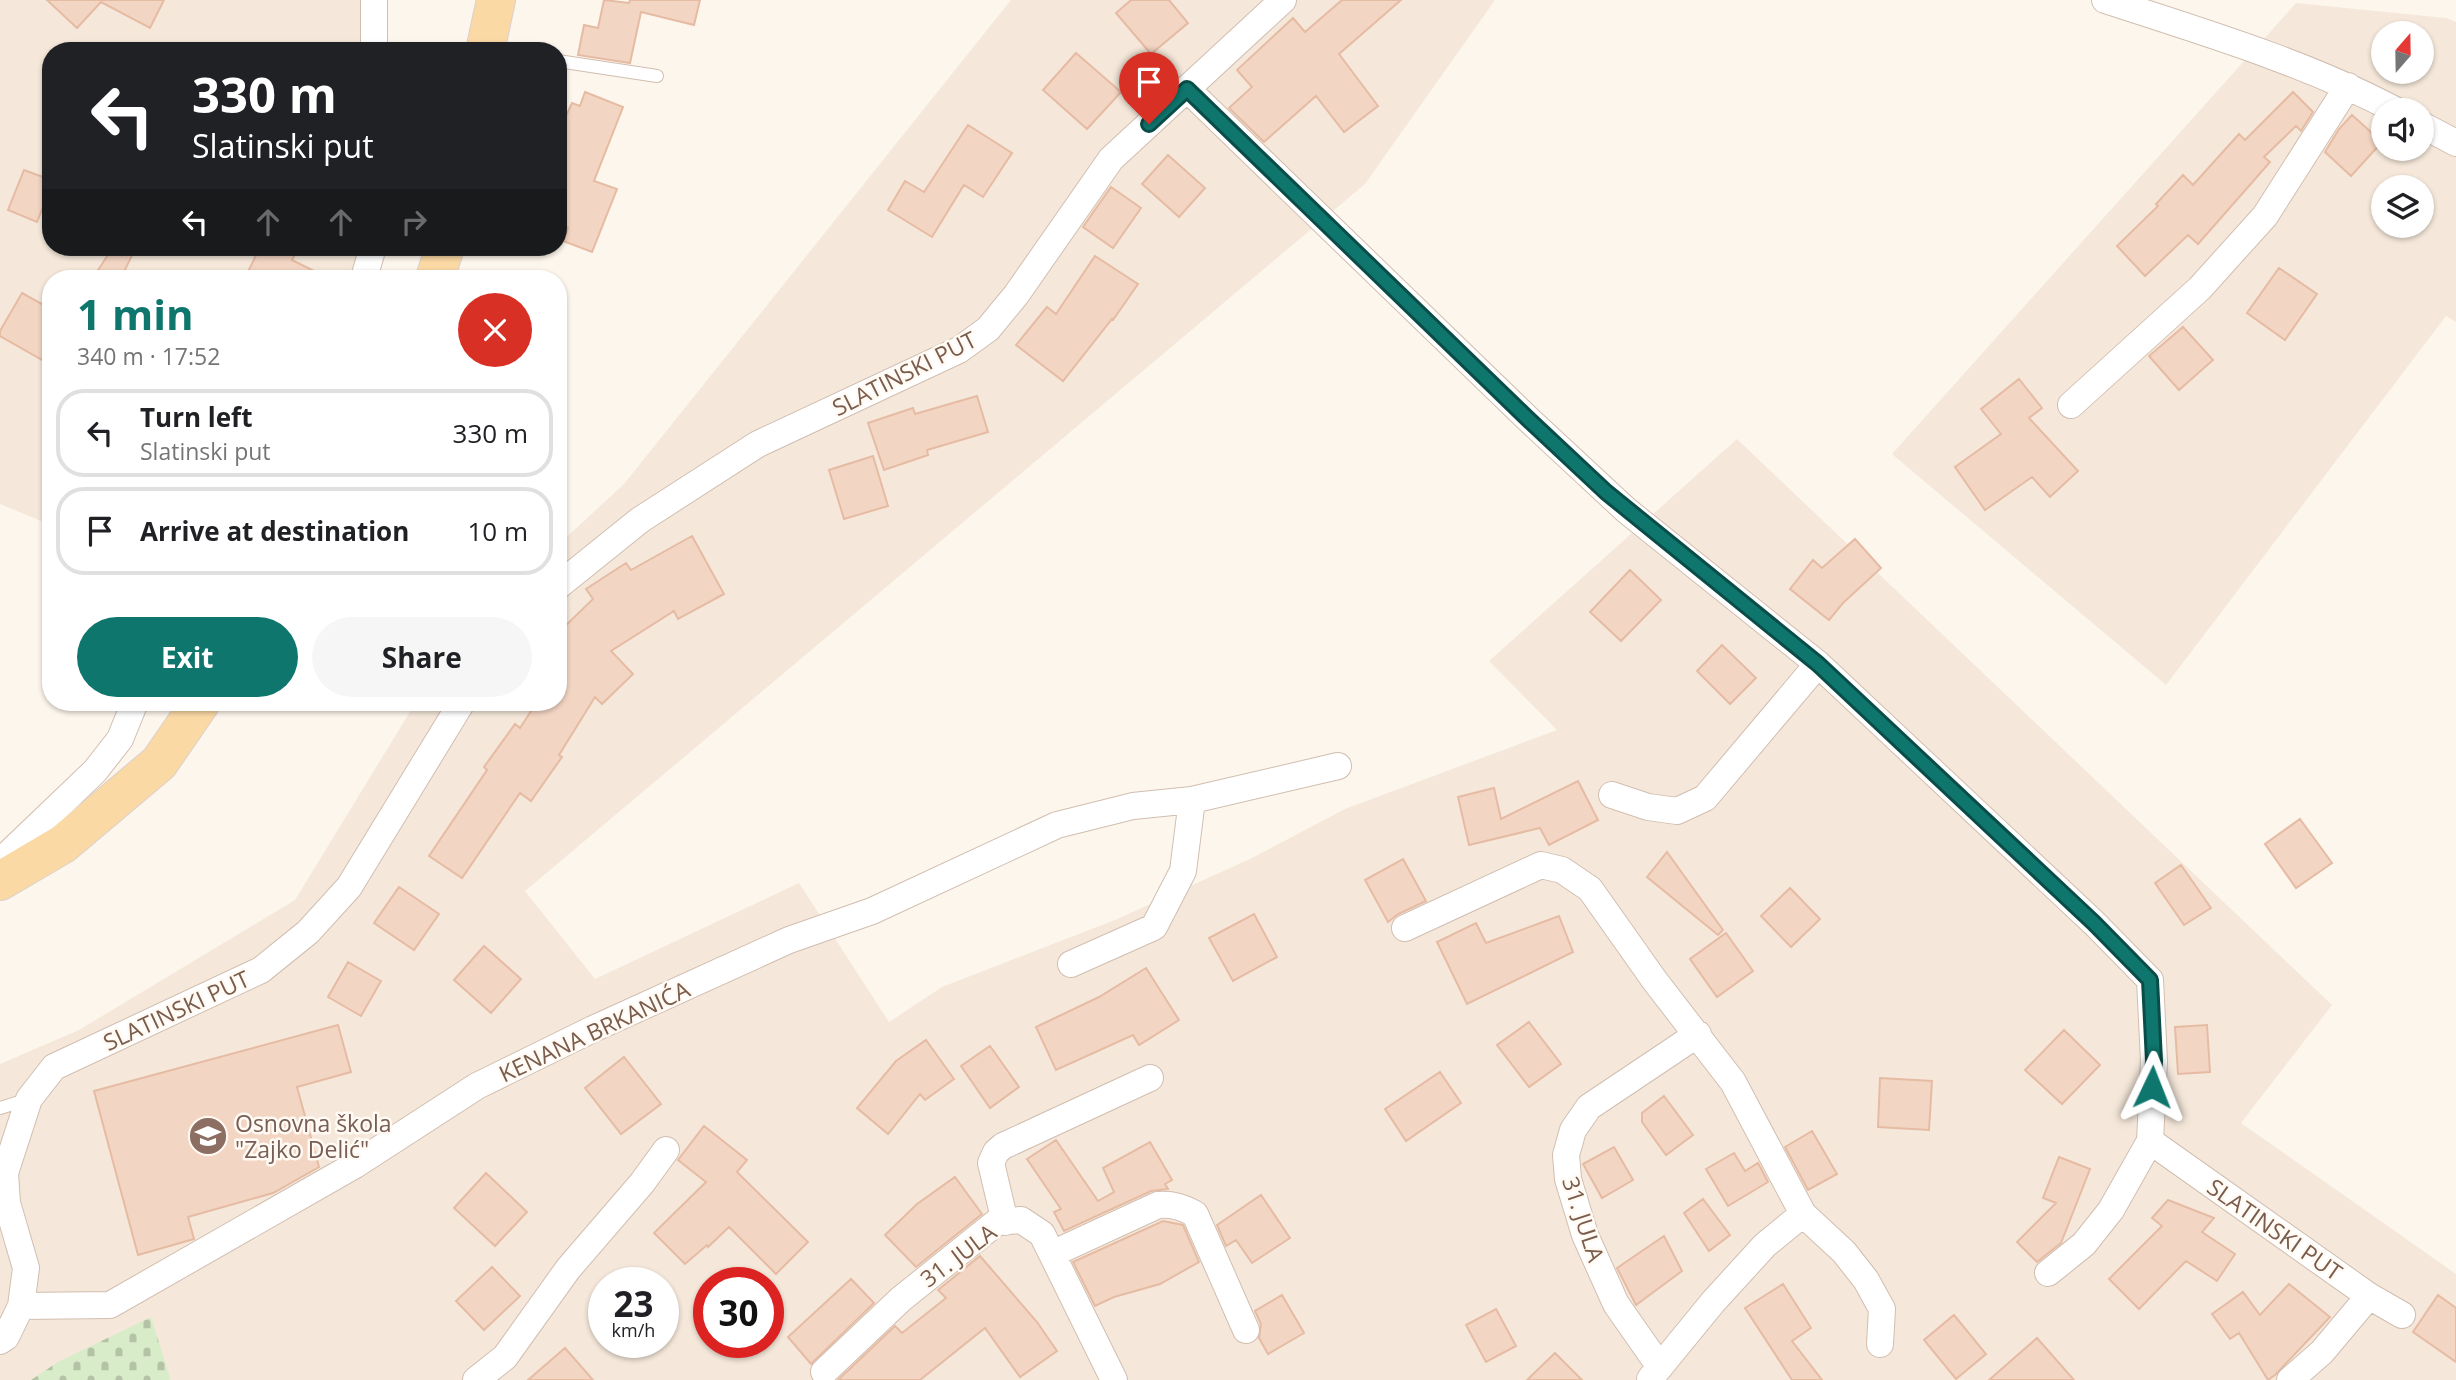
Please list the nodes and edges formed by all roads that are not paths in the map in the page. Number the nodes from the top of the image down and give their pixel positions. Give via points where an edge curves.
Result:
1 (374, 0) edge
2 (496, 0) edge
3 (1283, 0) edge
4 (2105, 0) edge
5 (374, 42) edge
6 (487, 42) edge
7 (567, 62) edge
8 (657, 76) dead end
9 (2348, 86) junction
10 (1187, 89) junction
11 (2372, 98) edge
12 (2434, 131) edge
13 (2456, 143) edge
14 (2071, 405) dead end
15 (567, 579) edge
16 (1818, 664) junction
17 (131, 711) edge
18 (195, 711) edge
19 (457, 711) edge
20 (1338, 766) dead end
21 (1612, 795) dead end
22 (1192, 800) junction
23 (0, 862) edge
24 (0, 881) edge
25 (1405, 928) dead end
26 (1071, 964) dead end
27 (1698, 1034) junction
28 (1150, 1078) dead end
29 (29, 1099) junction
30 (0, 1108) edge
31 (2150, 1141) junction
32 (666, 1150) dead end
33 (1803, 1214) junction
34 (1005, 1222) junction
35 (1052, 1254) junction
36 (2048, 1273) dead end
37 (2370, 1296) junction
38 (21, 1306) junction
39 (2402, 1315) dead end
40 (1246, 1330) dead end
41 (0, 1341) edge
42 (1880, 1344) dead end
43 (824, 1372) dead end
44 (1655, 1374) edge
45 (476, 1380) edge
46 (1114, 1380) edge
47 (2290, 1380) edge

1 - 5 street
2 - 6 main road
3 - 10 street, SLATINSKI PUT
4 - 9 street
7 - 8 lane
9 - 11 street
9 - 14 street via 2265,216 2200,288
10 - 15 street, SLATINSKI PUT via 1111,159 988,329 958,350 758,444 640,520
10 - 16 street via 1626,510
12 - 13 street
16 - 21 street via 1704,798 1677,811
16 - 31 street via 2150,980 2154,1061
17 - 23 street via 120,739 95,771
18 - 24 main road via 159,764 63,844
19 - 29 street, SLATINSKI PUT via 349,887 308,932 261,970 54,1067
20 - 22 street, KENANA BRKANIĆA
22 - 26 street via 1183,871 1154,927
22 - 38 street, KENANA BRKANIĆA via 1133,806 1057,825 872,911 789,940 593,1029 477,1086 355,1164 110,1305
25 - 27 street via 1541,864 1562,870 1590,889
27 - 33 street via 1733,1082
27 - 44 street, 31. JULA via 1589,1107 1573,1130 1566,1155 1568,1179 1585,1235
28 - 34 street via 996,1152 991,1163
29 - 30 lane
29 - 38 street, SLATINSKI PUT via 5,1173 7,1203 26,1268
31 - 36 street via 2111,1210 2084,1244
31 - 37 street, SLATINSKI PUT
32 - 45 street via 568,1269 505,1357
33 - 42 street via 1866,1280 1882,1310
33 - 44 street, 31. JULA via 1765,1245 1713,1301
34 - 35 street, 31. JULA via 1021,1220 1042,1234
34 - 43 street, 31. JULA via 997,1222 901,1298
35 - 40 street via 1158,1205 1181,1207 1195,1214
35 - 46 street, 31. JULA
37 - 39 street, SLATINSKI PUT
37 - 47 street via 2322,1352
38 - 41 street, SLATINSKI PUT

